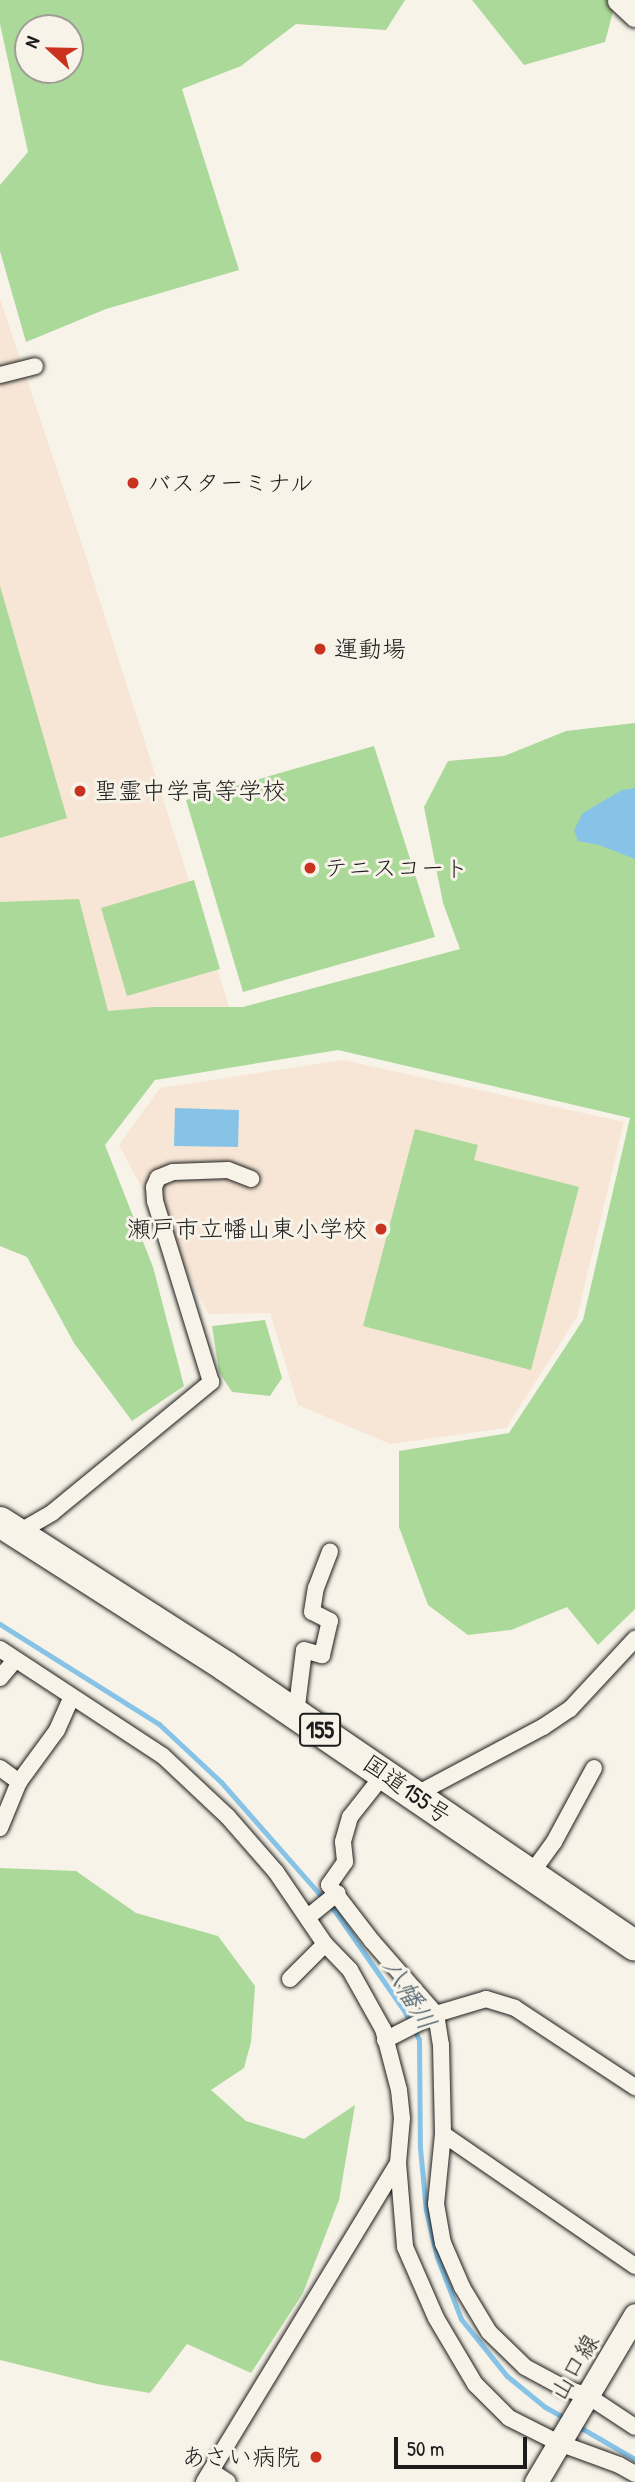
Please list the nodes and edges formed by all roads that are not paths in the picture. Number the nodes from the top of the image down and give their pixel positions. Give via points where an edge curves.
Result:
1 (619, 0) edge
2 (635, 15) edge
3 (35, 366) dead end
4 (0, 375) edge
5 (251, 1179) dead end
6 (10, 1527) edge
7 (330, 1552) dead end
8 (635, 1639) edge
9 (0, 1649) edge
10 (15, 1660) junction
11 (0, 1678) edge
12 (71, 1698) junction
13 (296, 1714) junction
14 (0, 1768) edge
15 (594, 1768) dead end
16 (384, 1774) junction
17 (19, 1782) junction
18 (415, 1795) junction
19 (0, 1828) edge
20 (530, 1875) junction
21 (335, 1895) junction
22 (311, 1915) junction
23 (324, 1944) junction
24 (635, 1946) edge
25 (290, 1979) dead end
26 (429, 2018) junction
27 (393, 2037) junction
28 (635, 2087) edge
29 (443, 2134) junction
30 (398, 2163) junction
31 (635, 2266) edge
32 (635, 2315) edge
33 (584, 2402) junction
34 (635, 2427) edge
35 (561, 2439) junction
36 (635, 2474) edge
37 (208, 2477) edge
38 (228, 2482) edge
39 (536, 2482) edge

1 - 2 street
3 - 4 street
5 - 6 street via 228,1170 173,1172 158,1178 154,1187 211,1381 52,1512
6 - 13 highway, 国道155号 / 155
7 - 13 street via 312,1612 330,1621 322,1655 304,1650
8 - 18 street via 570,1709
9 - 10 street
10 - 11 street
10 - 12 street
12 - 17 street via 57,1730
12 - 22 street via 163,1756 236,1827
13 - 16 highway, 国道155号 / 155
14 - 17 street
15 - 20 street via 554,1842
16 - 18 highway, 国道155号 / 155
16 - 21 street via 351,1818 342,1842 345,1862 329,1885
17 - 19 street
18 - 20 highway, 国道155号 / 155
20 - 24 highway, 国道155号 / 155
21 - 22 street
21 - 26 street
22 - 23 street
23 - 25 street
23 - 27 street via 350,1970 383,2029
26 - 27 street
26 - 28 street via 486,1999 515,2008
26 - 29 street via 441,2045
27 - 30 street via 401,2109
29 - 31 street
29 - 33 street via 436,2204 443,2243 462,2287 489,2332 525,2367
30 - 35 street via 405,2247 436,2318 475,2384 509,2417
30 - 37 street
32 - 33 street, 山口線
33 - 34 street
33 - 35 street, 山口線
35 - 36 street
35 - 39 street, 山口線
37 - 38 street

